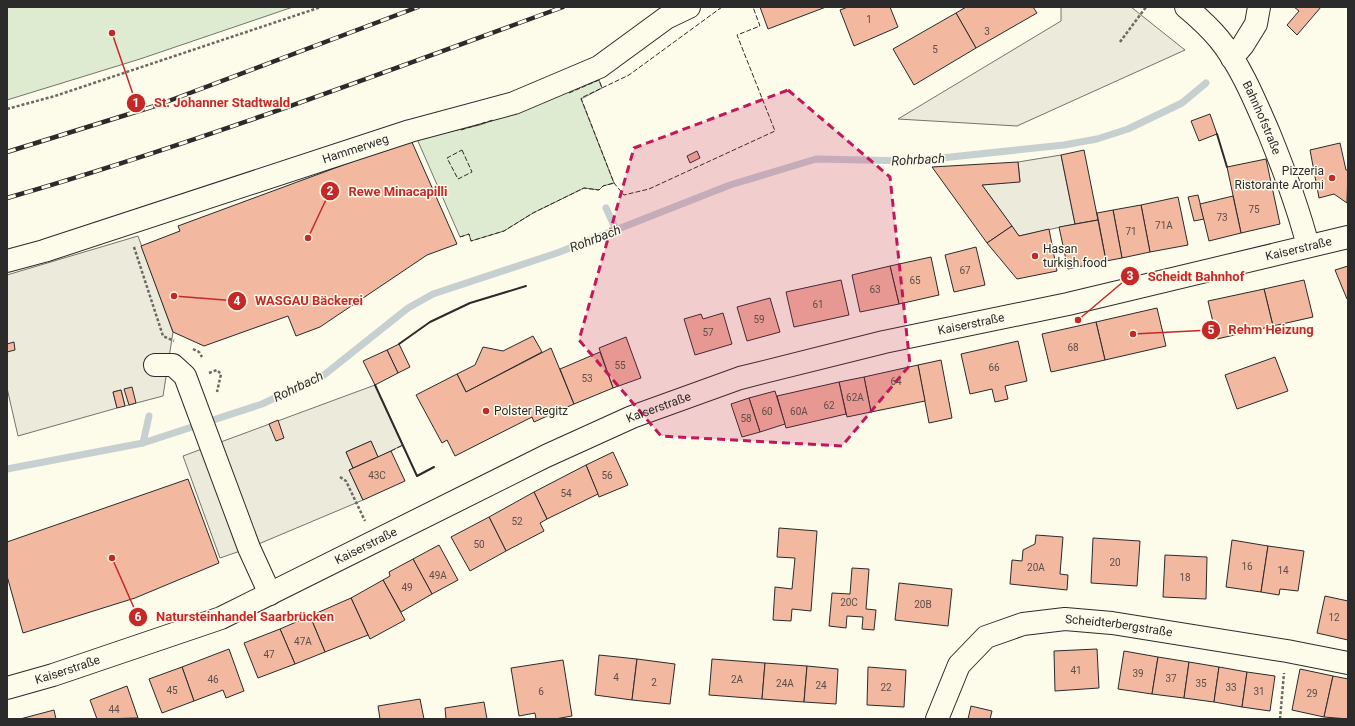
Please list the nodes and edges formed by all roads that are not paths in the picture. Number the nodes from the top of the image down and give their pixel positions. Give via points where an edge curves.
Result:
1 (689, 7) edge
2 (1186, 7) edge
3 (1258, 7) edge
4 (1232, 58) junction
5 (1348, 238) edge
6 (1308, 246) junction
7 (7, 261) edge
8 (155, 365) dead end
9 (270, 594) junction
10 (1348, 664) edge
11 (7, 688) edge
12 (937, 719) edge

1 - 7 street, Hammerweg via 666,18 599,67 514,103 410,131
2 - 4 street, Bahnhofstraße via 1206,24
3 - 4 street via 1256,24
4 - 6 street, Bahnhofstraße via 1258,107 1276,150
5 - 6 street, Kaiserstraße
6 - 9 street, Kaiserstraße via 1068,304 884,342 740,378 684,397 588,436
8 - 9 street via 173,365 185,376 249,548
9 - 11 street, Kaiserstraße via 221,618 173,636
10 - 12 street, Scheidterbergstraße via 1287,651 1112,623 1065,619 1023,624 986,637 959,665

